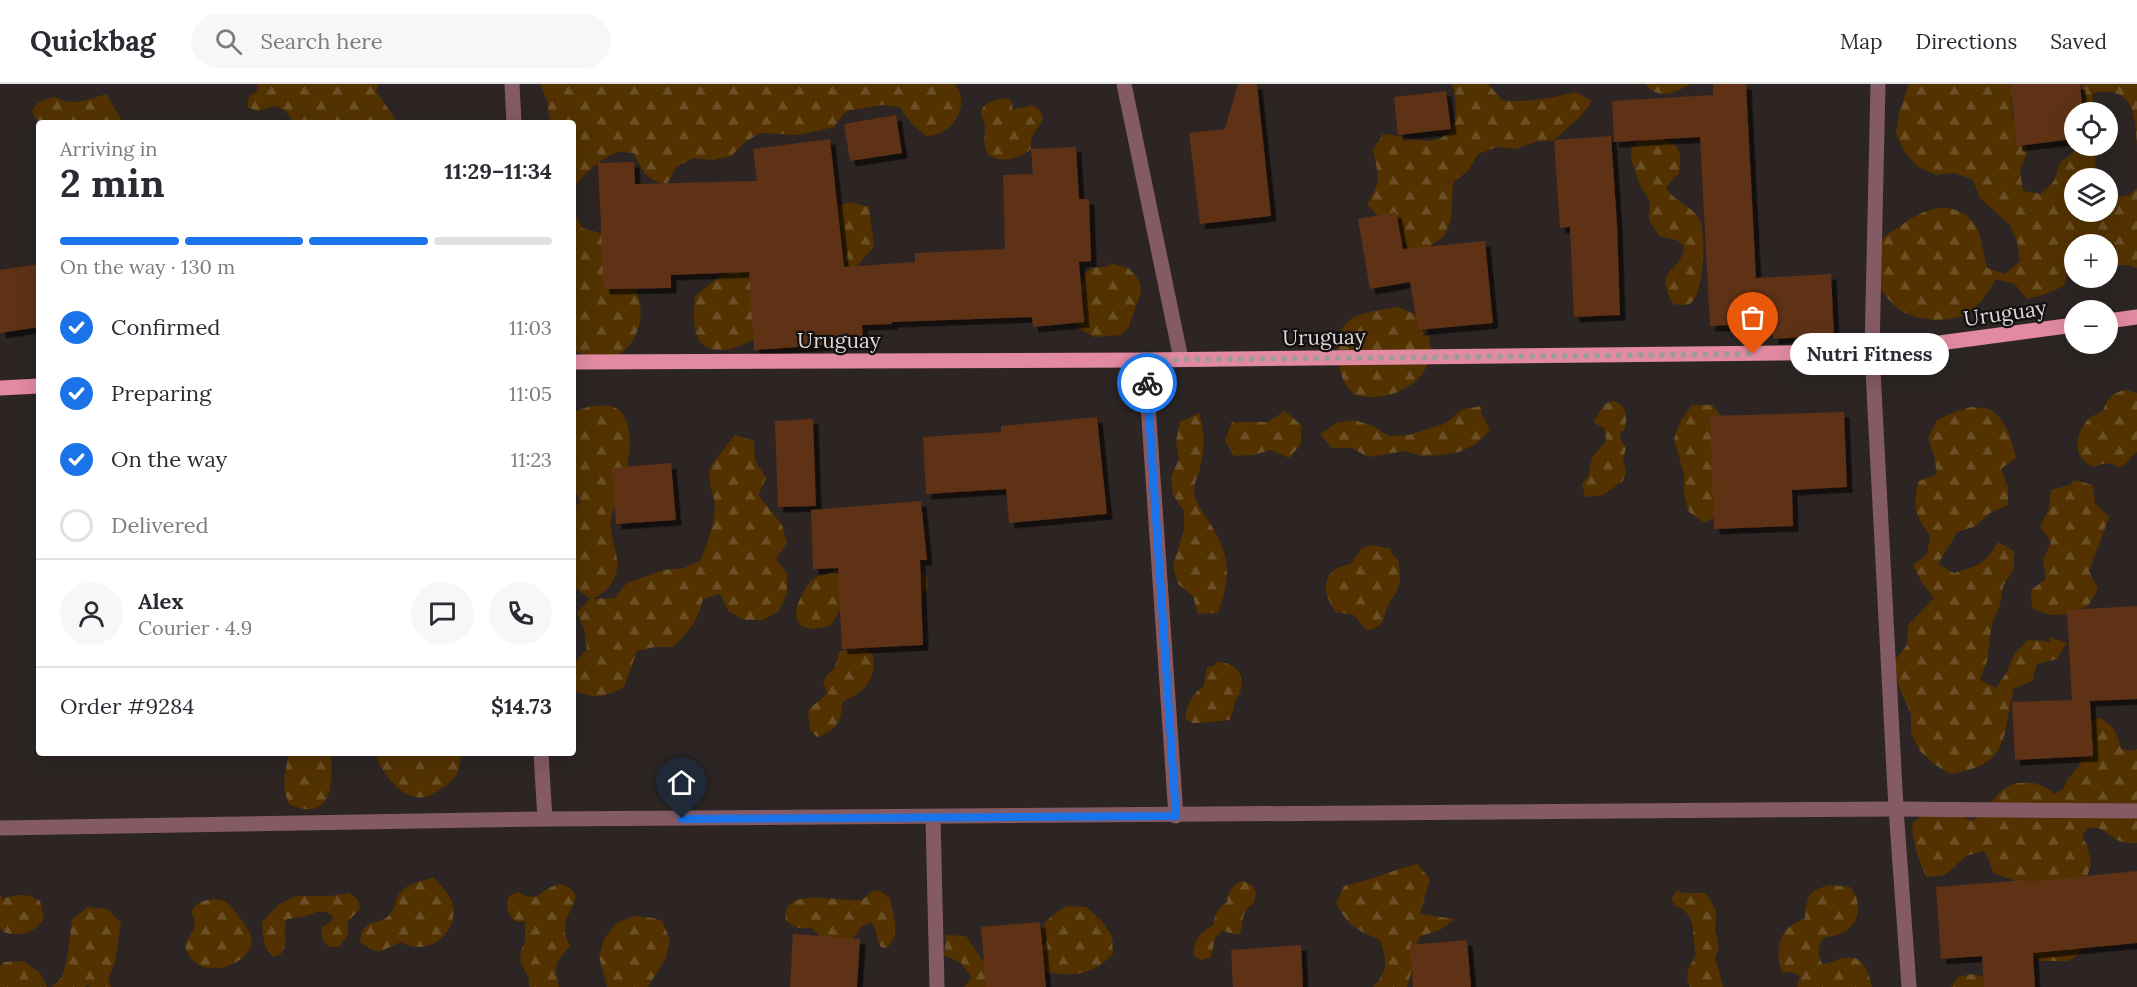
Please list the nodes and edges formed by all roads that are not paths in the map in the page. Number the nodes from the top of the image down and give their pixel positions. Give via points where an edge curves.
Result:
1 (512, 84) edge
2 (1124, 84) edge
3 (1878, 84) edge
4 (514, 120) edge
5 (2137, 317) edge
6 (2118, 320) edge
7 (2064, 326) edge
8 (1872, 352) junction
9 (1181, 359) junction
10 (1145, 360) junction
11 (576, 362) edge
12 (36, 386) edge
13 (0, 388) edge
14 (541, 756) edge
15 (1896, 809) junction
16 (2137, 811) edge
17 (1176, 816) junction
18 (933, 818) junction
19 (545, 819) junction
20 (0, 828) edge
21 (937, 987) edge
22 (1909, 987) edge

1 - 4 street
2 - 9 street
3 - 8 street
5 - 6 main road
7 - 8 main road, Uruguay
8 - 9 main road, Uruguay
8 - 15 street
9 - 10 main road, Uruguay
10 - 11 main road, Uruguay
10 - 17 street
12 - 13 main road
14 - 19 street
15 - 16 street
15 - 17 street
15 - 22 street
17 - 18 street
18 - 19 street
18 - 21 street
19 - 20 street

